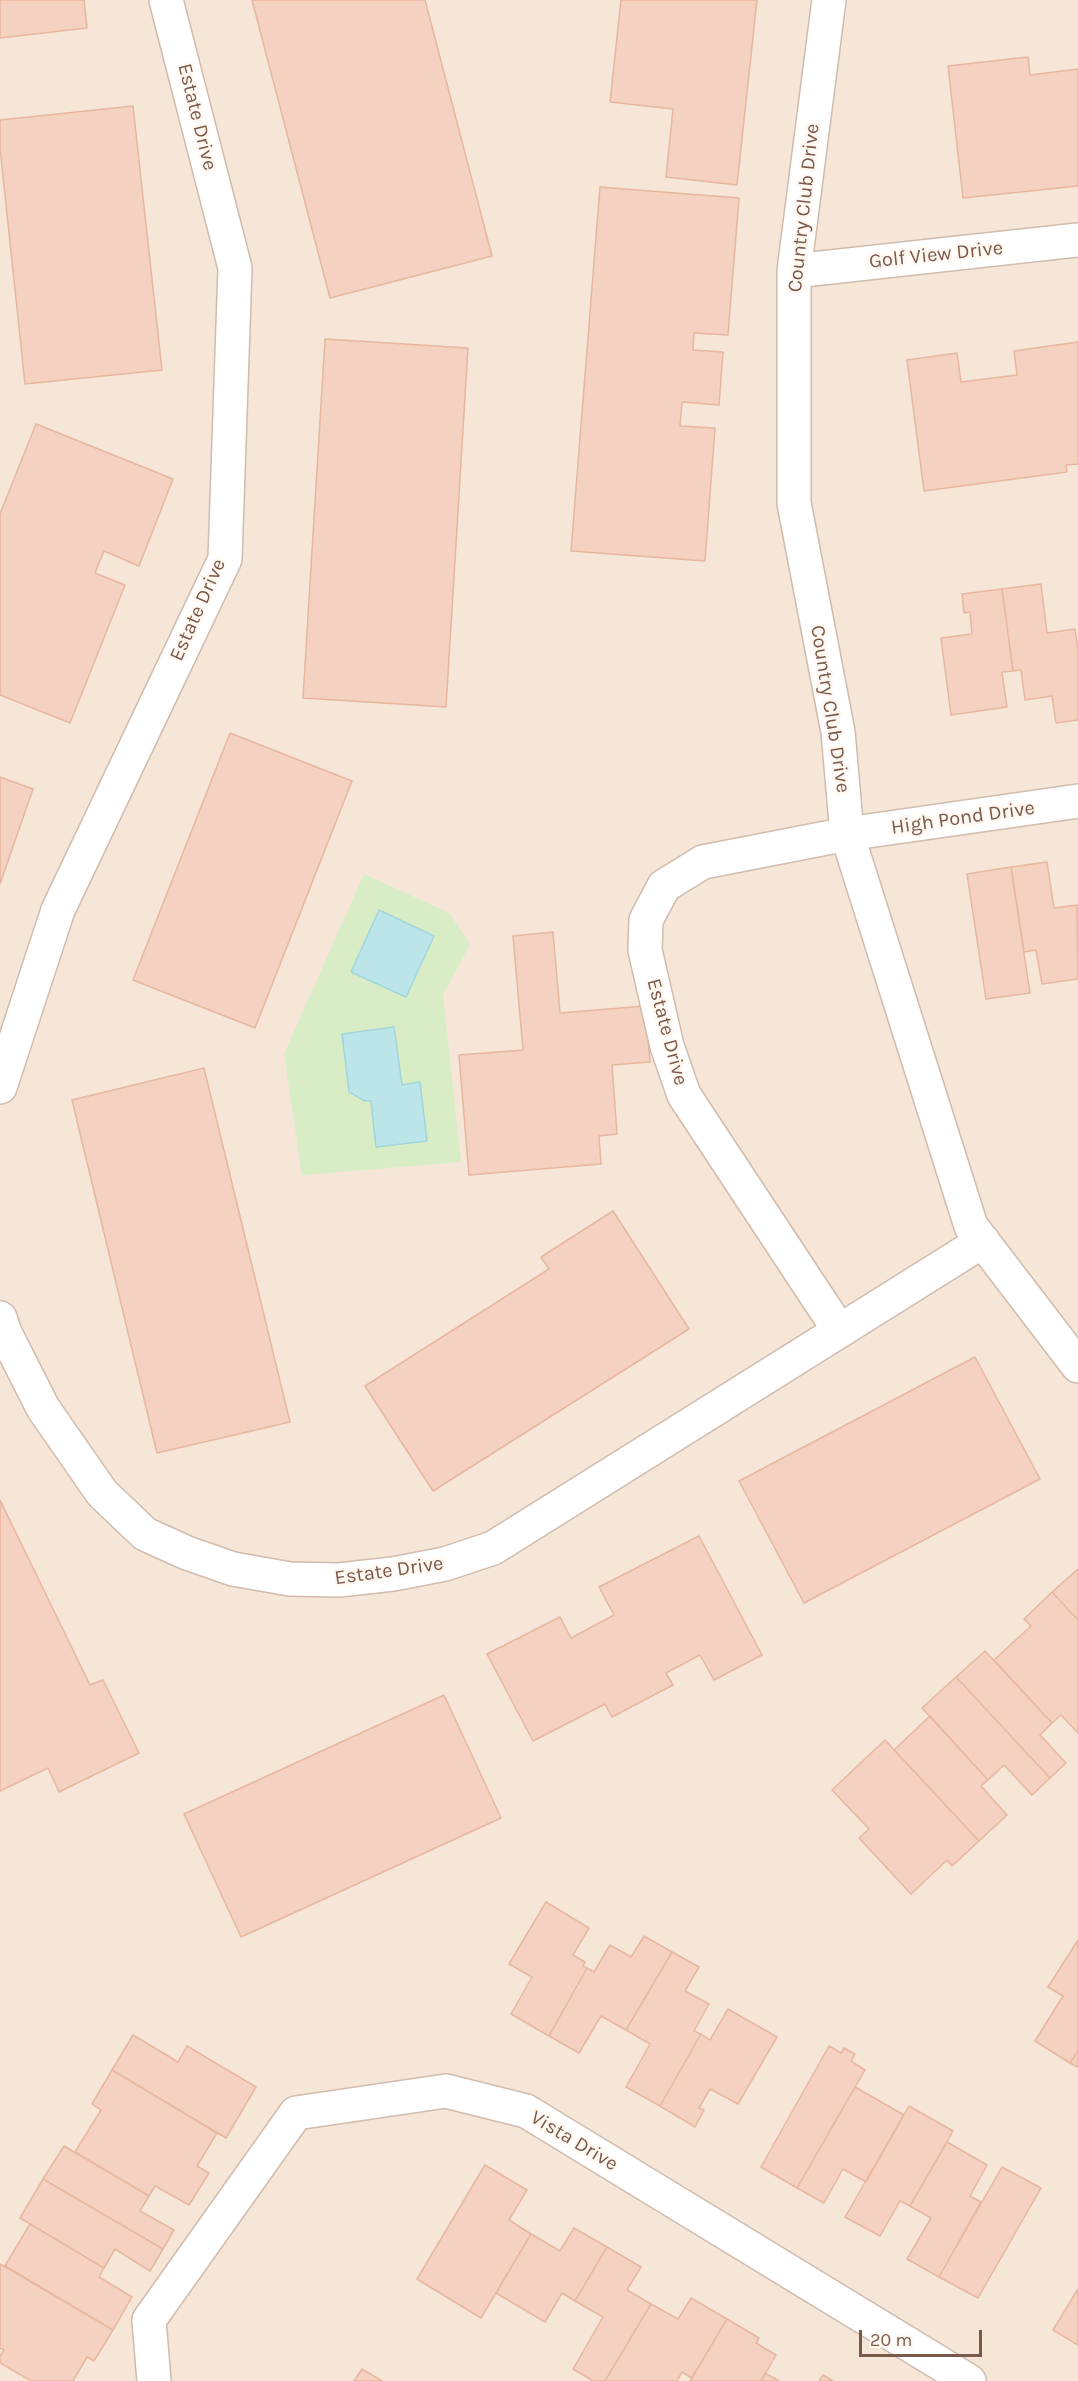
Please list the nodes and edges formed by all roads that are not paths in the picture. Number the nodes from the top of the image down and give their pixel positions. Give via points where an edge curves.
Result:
1 (166, 0) edge
2 (829, 0) edge
3 (1078, 240) edge
4 (794, 271) junction
5 (1078, 801) edge
6 (847, 834) junction
7 (0, 1087) edge
8 (983, 1241) junction
9 (0, 1318) edge
10 (839, 1330) junction
11 (1078, 1366) edge
12 (154, 2381) edge
13 (969, 2381) edge

1 - 7 street, Estate Drive via 235,268 225,559 58,910
2 - 4 street, Country Club Drive
3 - 4 street, Golf View Drive
4 - 6 street, Country Club Drive via 794,503 838,732
5 - 6 street, High Pond Drive
6 - 8 street, Country Club Drive via 971,1226
6 - 10 street, Estate Drive via 703,862 664,886 646,920 645,950 667,1046 684,1095
8 - 10 street, Estate Drive
8 - 11 street, Country Club Drive
9 - 10 street, Estate Drive via 44,1408 102,1493 145,1534 233,1569 290,1579 339,1580 445,1564 493,1548
12 - 13 street, Vista Drive via 149,2320 296,2113 446,2091 526,2111

